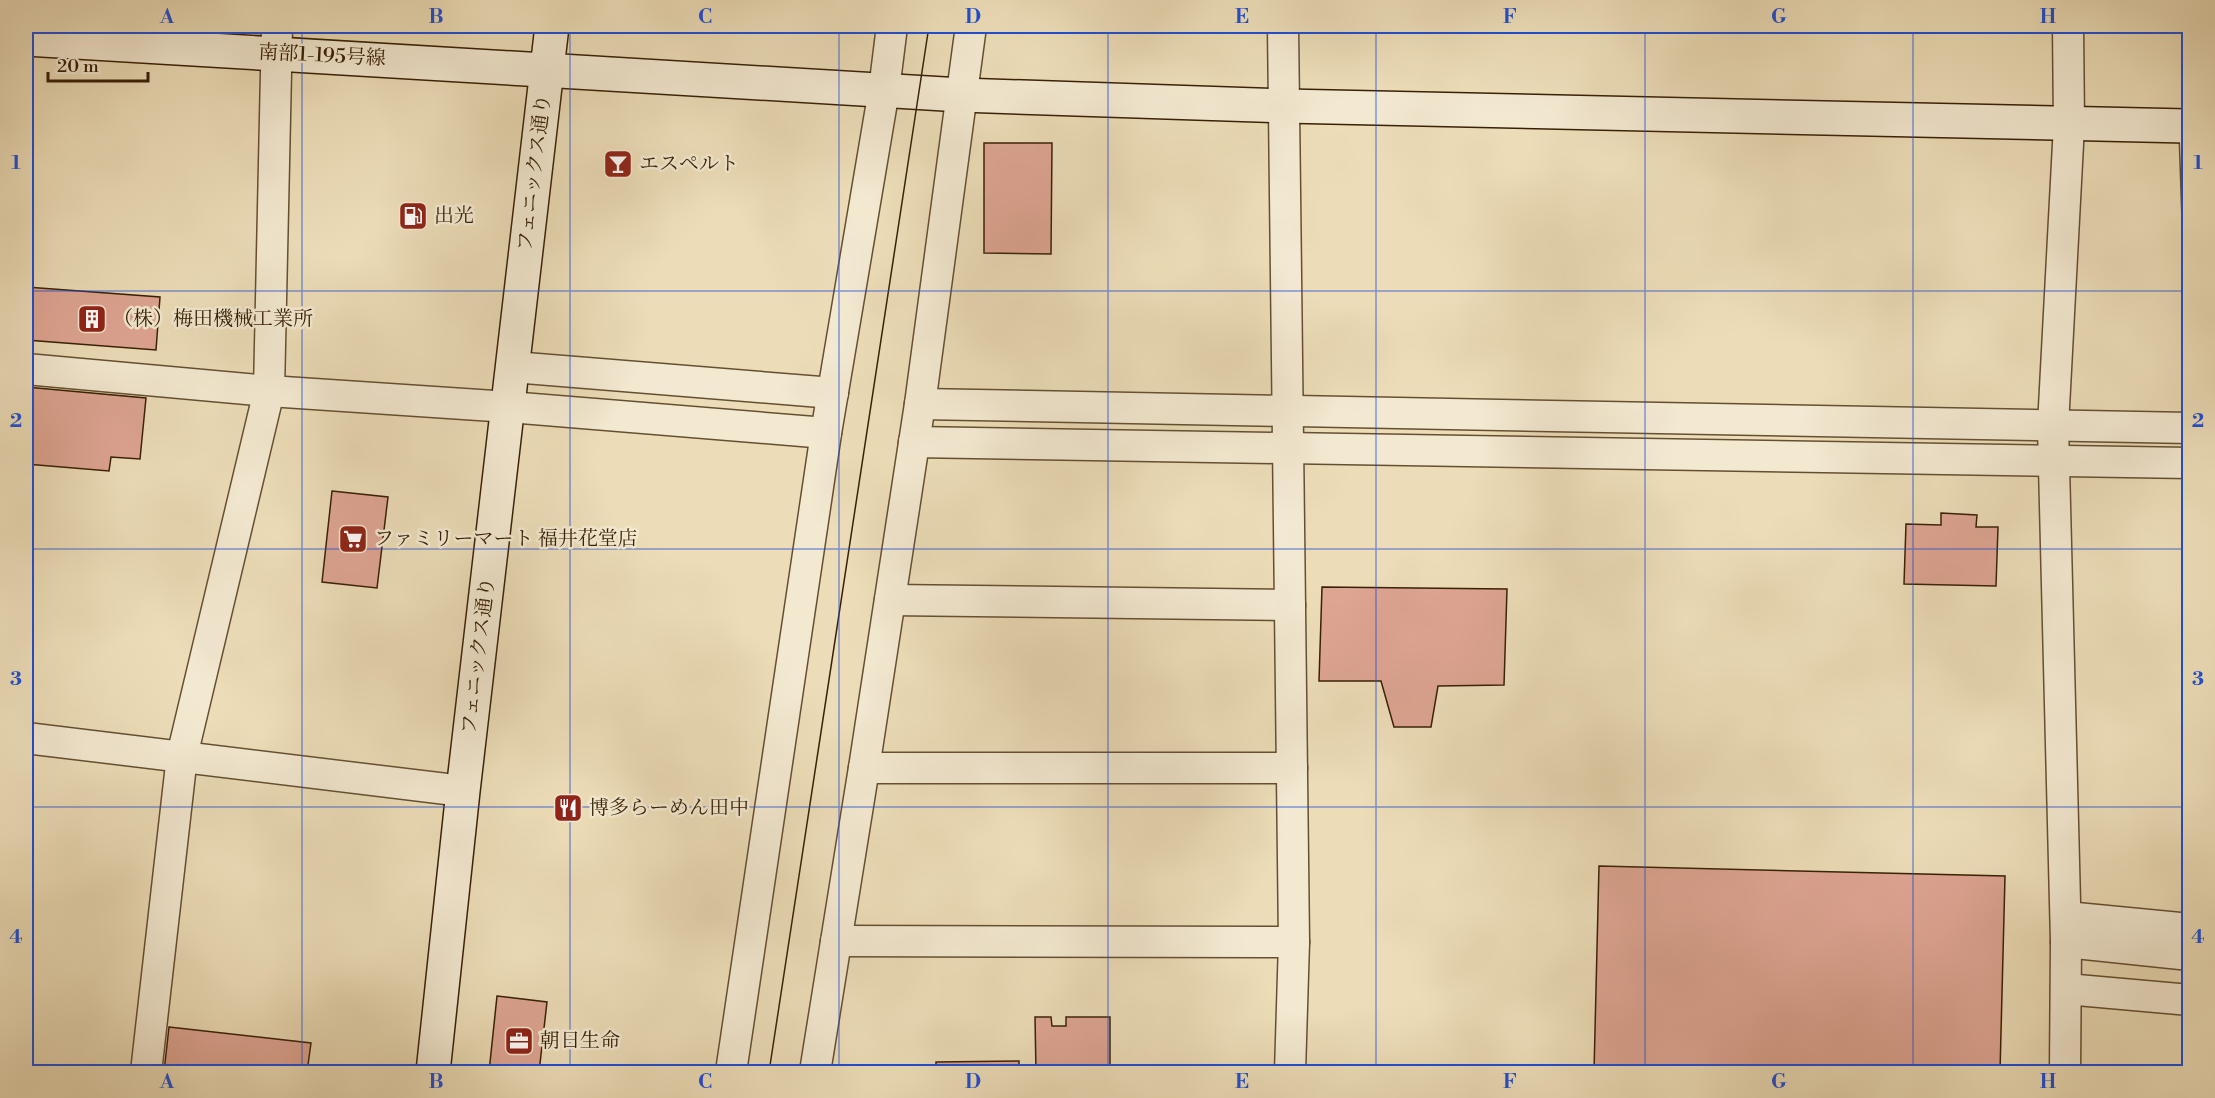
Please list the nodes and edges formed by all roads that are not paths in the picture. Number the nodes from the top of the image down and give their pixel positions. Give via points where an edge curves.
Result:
1 (552, 26) edge
2 (892, 26) edge
3 (971, 26) edge
4 (1283, 26) edge
5 (2068, 26) edge
6 (26, 39) edge
7 (277, 39) edge
8 (547, 70) junction
9 (884, 90) junction
10 (961, 95) junction
11 (1285, 106) junction
12 (2069, 125) junction
13 (2188, 126) edge
14 (2190, 213) edge
15 (513, 367) junction
16 (26, 369) edge
17 (269, 391) junction
18 (833, 393) junction
19 (920, 404) junction
20 (509, 406) junction
21 (1287, 411) junction
22 (2054, 426) junction
23 (2190, 428) edge
24 (826, 434) junction
25 (914, 442) junction
26 (1289, 448) junction
27 (2055, 461) junction
28 (2190, 463) edge
29 (890, 600) junction
30 (1290, 605) junction
31 (26, 738) edge
32 (182, 756) junction
33 (864, 768) junction
34 (1292, 768) junction
35 (463, 791) junction
36 (2066, 929) junction
37 (2190, 929) edge
38 (836, 941) junction
39 (1294, 942) junction
40 (2190, 956) edge
41 (2066, 989) junction
42 (2190, 1000) edge
43 (146, 1072) edge
44 (434, 1072) edge
45 (731, 1072) edge
46 (815, 1072) edge
47 (1290, 1072) edge
48 (2065, 1072) edge

1 - 8 street, フェニックス通り
2 - 9 street
3 - 10 street
4 - 11 street
5 - 12 street
6 - 7 street, 南部1-195号線
7 - 8 street, 南部1-195号線
7 - 17 street
8 - 9 street, 南部1-195号線
8 - 15 street, フェニックス通り
9 - 10 street, 南部1-195号線
9 - 18 street
10 - 11 street, 南部1-195号線
10 - 19 street
11 - 12 street, 南部1-195号線
11 - 21 street
12 - 13 street, 南部1-195号線
12 - 22 street
13 - 14 lane
15 - 18 street
15 - 20 street, フェニックス通り
16 - 17 street
17 - 20 street
17 - 32 street
18 - 24 street
19 - 21 street
19 - 25 street
20 - 24 street
20 - 35 street, フェニックス通り
21 - 22 street
21 - 26 street
22 - 23 street
22 - 27 street
24 - 45 street
25 - 26 street
25 - 29 street
26 - 27 street
26 - 30 street
27 - 28 street
27 - 36 street
29 - 30 street
29 - 33 street
30 - 34 street
31 - 32 street
32 - 35 street
32 - 43 street
33 - 34 street
33 - 38 street
34 - 39 street
35 - 44 street, フェニックス通り
36 - 37 street
36 - 40 street
36 - 41 street
38 - 39 street
38 - 46 street
39 - 47 street
41 - 42 street
41 - 48 street

